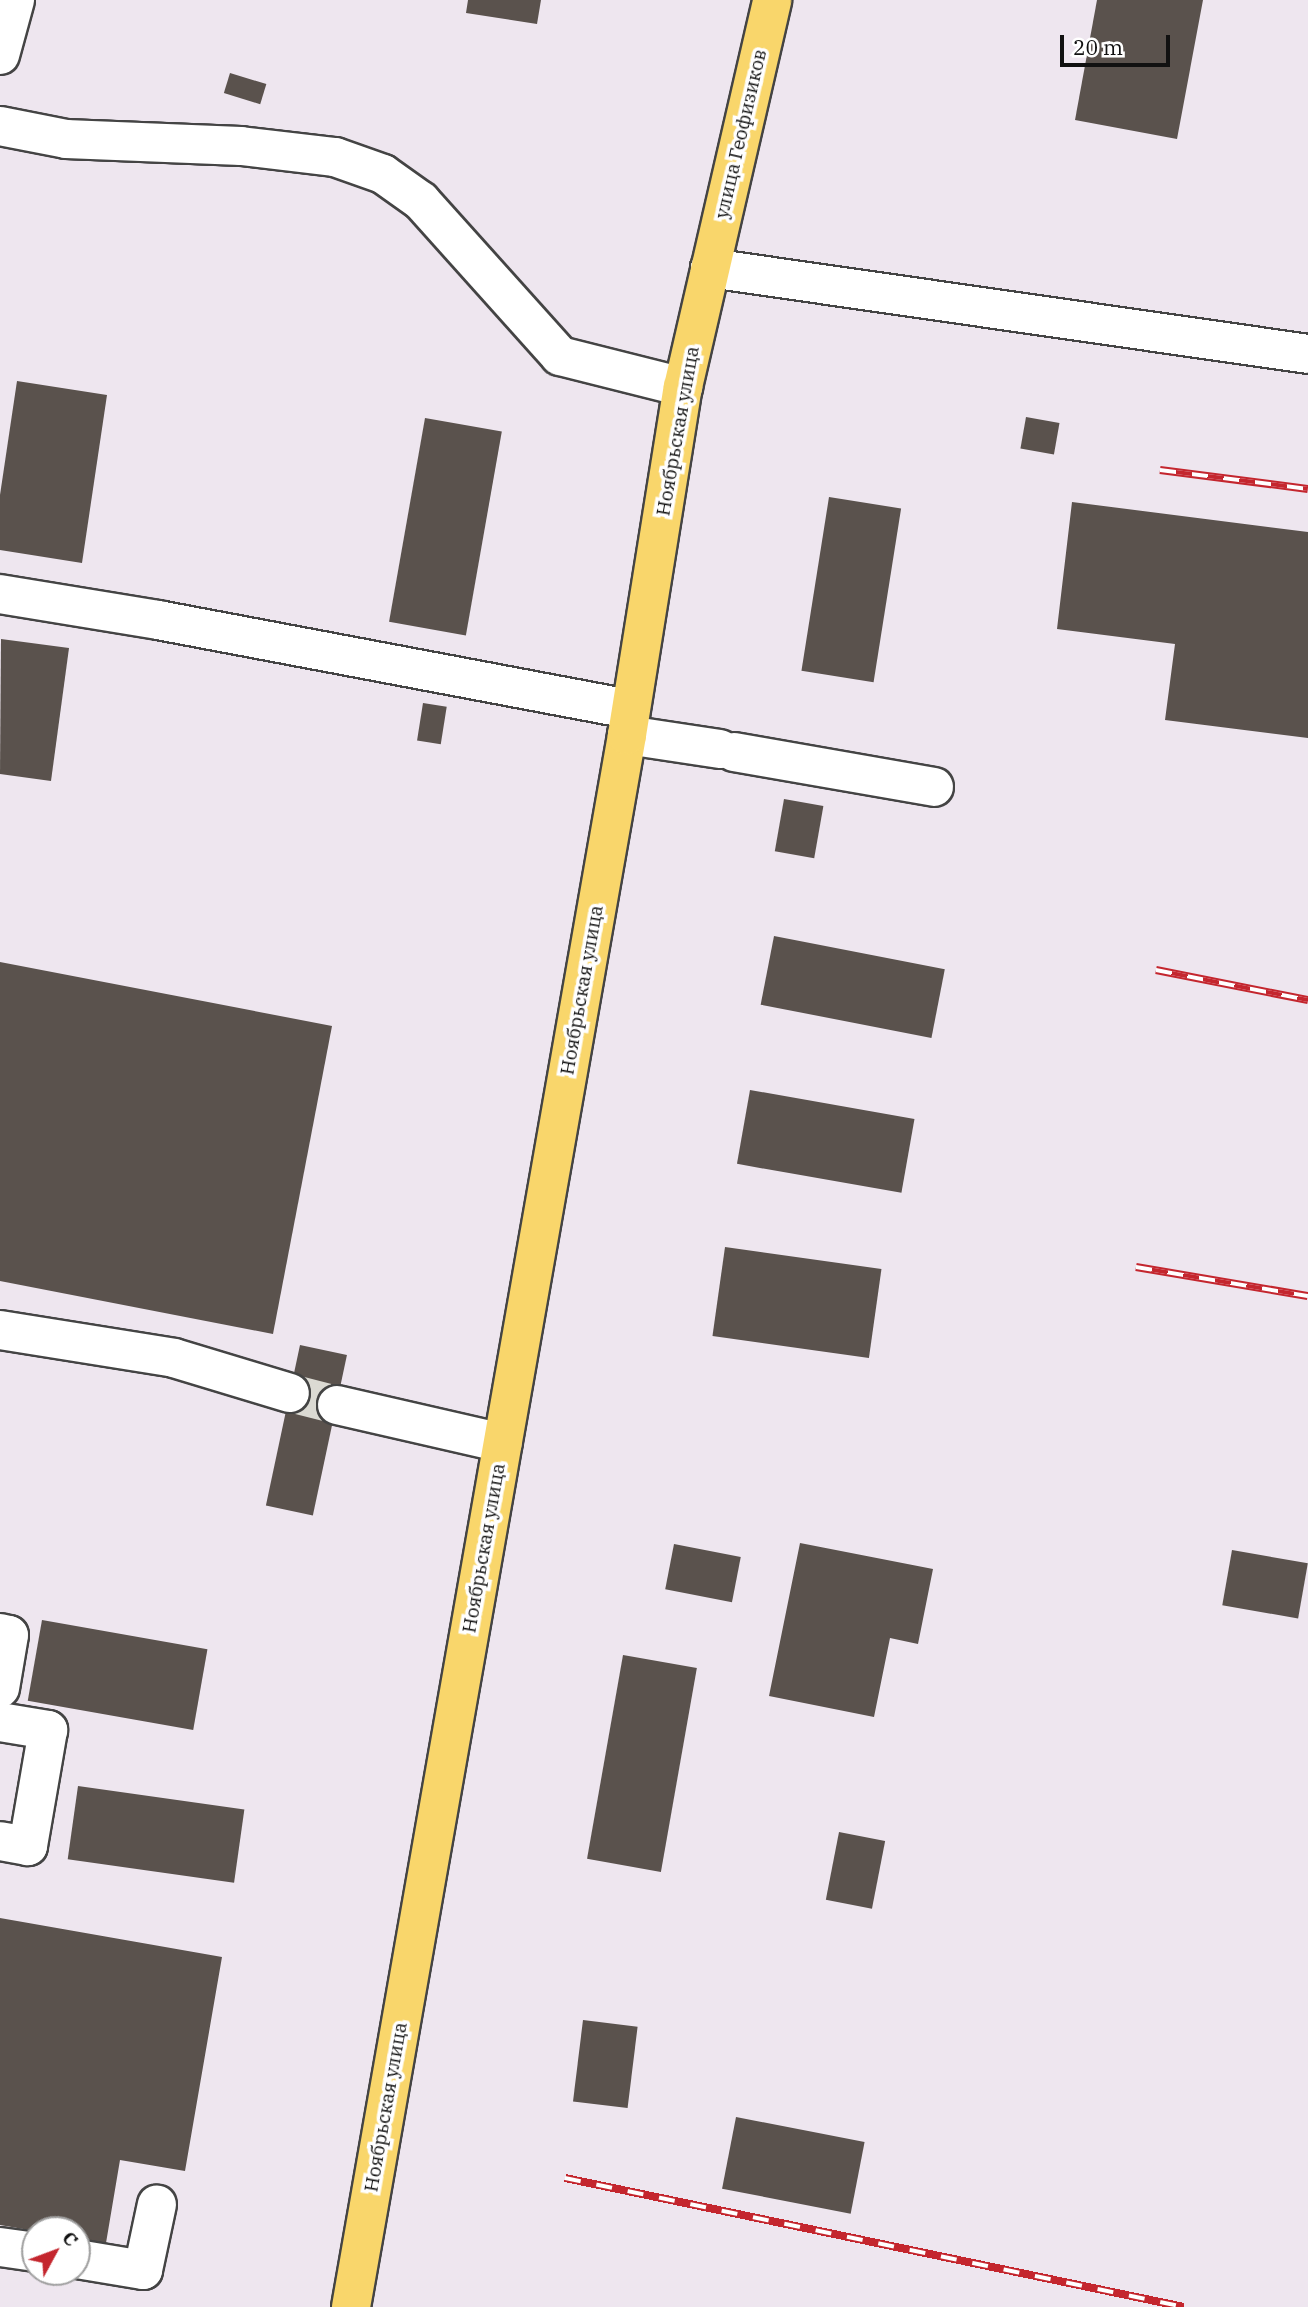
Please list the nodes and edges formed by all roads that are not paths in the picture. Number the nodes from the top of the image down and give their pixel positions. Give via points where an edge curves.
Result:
1 (15, 0) edge
2 (772, 0) edge
3 (0, 55) edge
4 (0, 126) edge
5 (710, 268) junction
6 (1308, 354) edge
7 (683, 387) junction
8 (0, 594) edge
9 (629, 722) junction
10 (933, 787) dead end
11 (0, 1330) edge
12 (290, 1392) tunnel mouth
13 (337, 1405) tunnel mouth
14 (503, 1443) junction
15 (0, 1633) edge
16 (0, 1688) edge
17 (0, 1722) edge
18 (0, 1841) edge
19 (157, 2204) dead end
20 (0, 2247) edge
21 (21, 2250) edge
22 (91, 2261) edge
23 (351, 2307) edge

1 - 3 street
2 - 5 main road, улица Геофизиков
4 - 7 street via 66,138 242,146 335,157 383,174 421,201 560,356
5 - 6 street
5 - 7 main road, Ноябрьская улица
7 - 9 main road, Ноябрьская улица
8 - 9 street via 158,620
9 - 10 street via 727,750
9 - 14 main road, Ноябрьская улица
11 - 12 street via 174,1357
13 - 14 street
14 - 23 main road, Ноябрьская улица
15 - 16 street via 9,1635
17 - 18 street via 48,1730 28,1846
19 - 22 street via 143,2270
20 - 21 street

